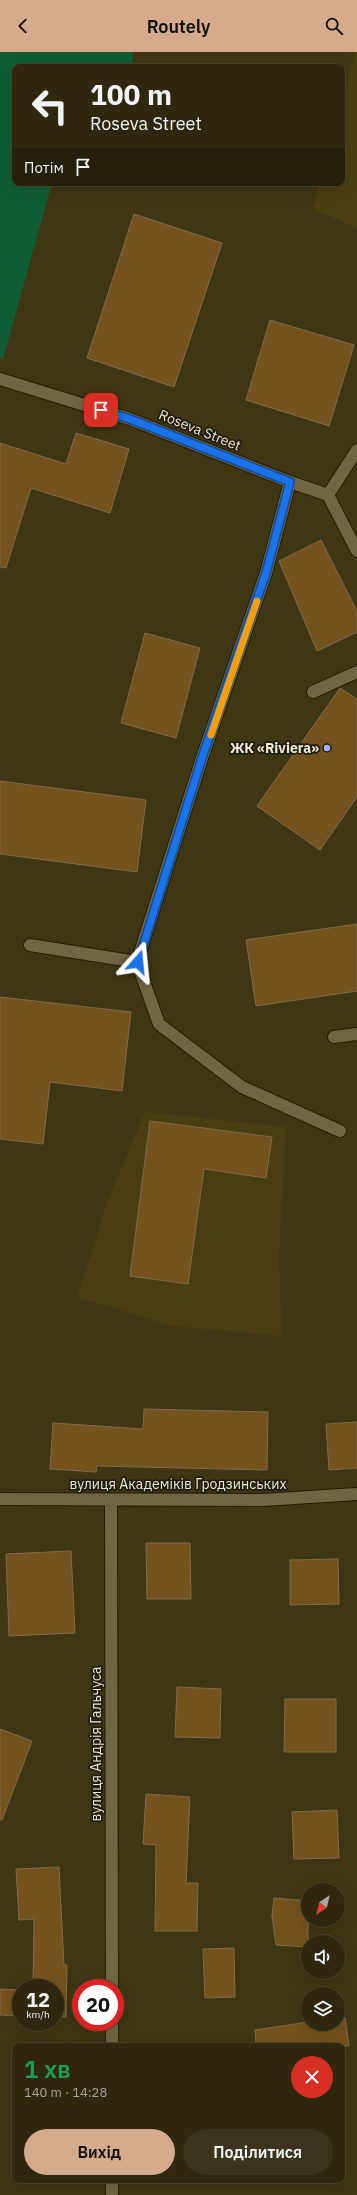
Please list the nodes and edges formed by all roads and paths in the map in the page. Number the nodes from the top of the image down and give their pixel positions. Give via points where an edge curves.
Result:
1 (0, 379) edge
2 (357, 450) edge
3 (290, 482) junction
4 (328, 495) junction
5 (357, 550) edge
6 (357, 672) edge
7 (313, 692) dead end
8 (30, 945) dead end
9 (138, 962) junction
10 (357, 1034) edge
11 (334, 1038) dead end
12 (340, 1131) dead end
13 (357, 1494) edge
14 (0, 1499) edge
15 (111, 1500) junction
16 (112, 1979) edge
17 (112, 2031) edge
18 (112, 2043) edge
19 (112, 2183) edge
20 (112, 2195) edge

1 - 3 street, Roseva Street via 130,419
2 - 4 street
3 - 4 street, Roseva Street
3 - 9 street via 266,573 203,755
4 - 5 street
6 - 7 street
8 - 9 street
9 - 12 street via 159,1024 242,1087
10 - 11 street
13 - 15 street, вулиця Академіків Гродзинських via 263,1500
14 - 15 street, вулиця Академіків Гродзинських
15 - 16 street, вулиця Андрія Гальчуса
17 - 18 street
19 - 20 street

